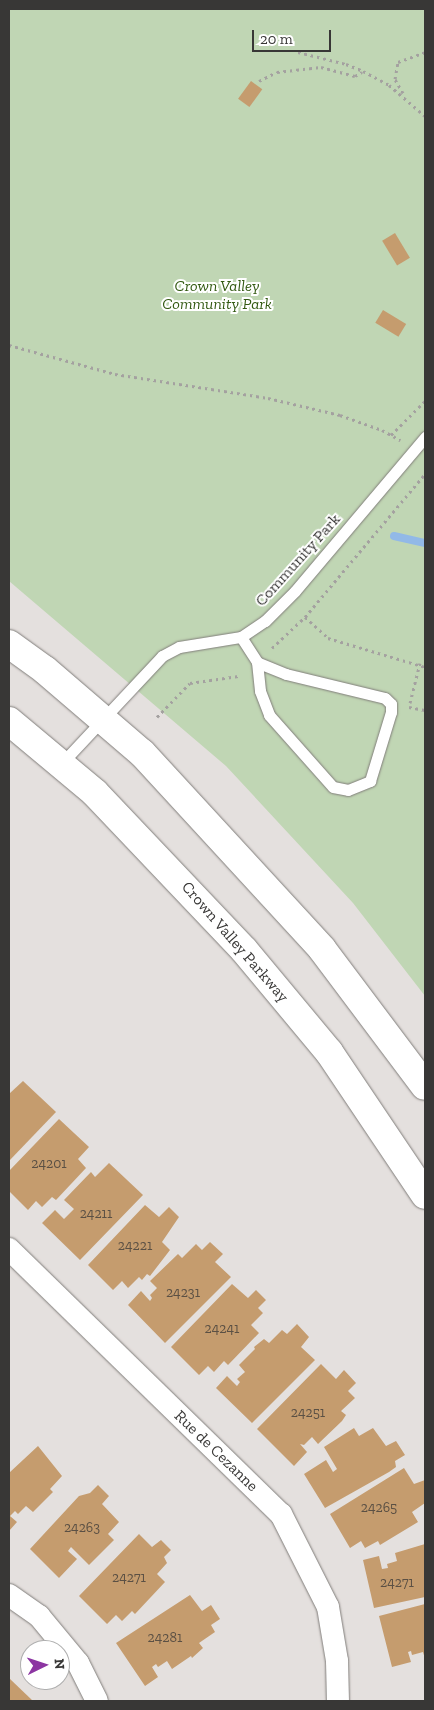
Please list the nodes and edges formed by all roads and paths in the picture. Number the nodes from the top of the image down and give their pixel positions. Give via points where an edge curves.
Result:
1 (298, 52) dead end
2 (425, 52) edge
3 (363, 71) junction
4 (258, 81) dead end
5 (404, 96) junction
6 (425, 116) edge
7 (9, 345) edge
8 (425, 401) edge
9 (391, 435) junction
10 (425, 437) edge
11 (396, 438) dead end
12 (425, 474) edge
13 (305, 617) junction
14 (241, 637) junction
15 (9, 644) edge
16 (257, 662) junction
17 (420, 663) junction
18 (425, 667) edge
19 (410, 706) dead end
20 (157, 717) dead end
21 (102, 718) junction
22 (9, 721) edge
23 (60, 764) junction
24 (425, 1086) edge
25 (425, 1195) edge
26 (9, 1249) edge
27 (9, 1595) edge
28 (97, 1701) edge
29 (338, 1701) edge

1 - 3 path
2 - 5 path via 398,62 395,79
3 - 4 path via 355,76 321,68 277,72
3 - 5 path
5 - 6 path
7 - 9 path via 115,374 268,398 340,415
8 - 9 path
9 - 11 path
10 - 14 lane, Community Park via 295,591 265,621
12 - 13 path
13 - 16 path
13 - 17 path via 328,638
14 - 16 lane
14 - 21 lane, Community Park via 179,647 162,656
15 - 21 main road
16 - 16 lane via 260,692 268,715 333,787 348,790 370,781 391,704 385,698 286,674
16 - 20 path via 236,678 190,683
17 - 18 path
17 - 19 path
21 - 23 lane, Community Park
21 - 24 main road via 142,753 322,949
22 - 23 main road, Crown Valley Parkway
23 - 25 main road, Crown Valley Parkway via 95,793 244,950 329,1052
26 - 29 street, Rue de Cezanne via 281,1514 328,1607 337,1661
27 - 28 street via 39,1616 78,1663

